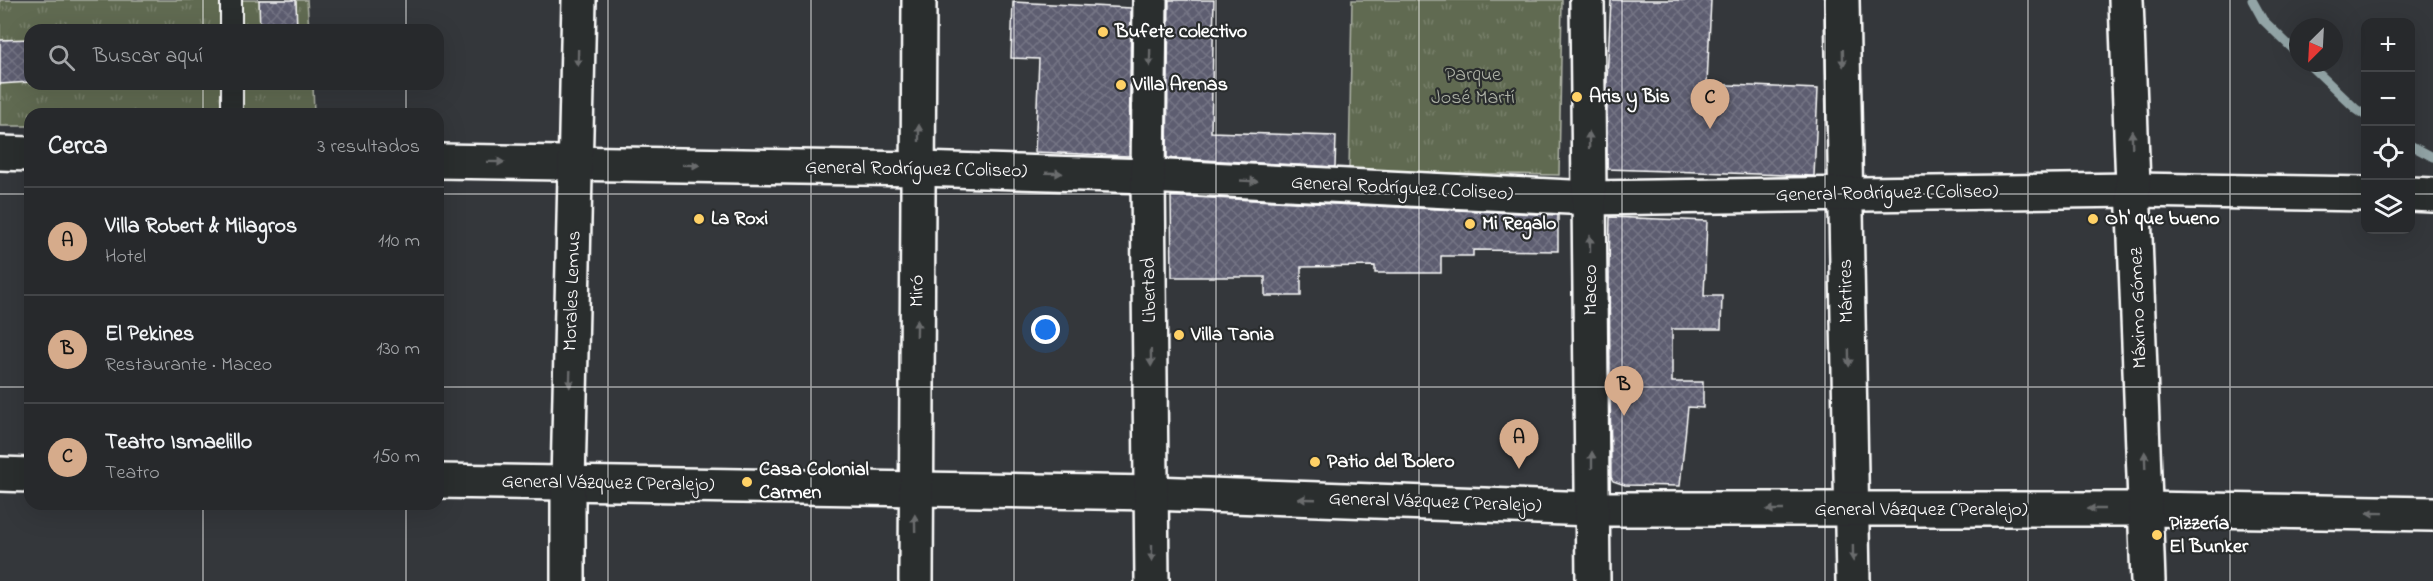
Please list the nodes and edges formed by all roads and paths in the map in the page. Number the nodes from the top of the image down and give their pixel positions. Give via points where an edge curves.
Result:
1 (231, 0) edge
2 (579, 0) edge
3 (919, 0) edge
4 (1150, 0) edge
5 (1587, 0) edge
6 (1842, 0) edge
7 (2126, 0) edge
8 (231, 24) edge
9 (232, 90) edge
10 (232, 108) edge
11 (0, 153) edge
12 (24, 154) edge
13 (444, 161) edge
14 (576, 163) junction
15 (919, 169) junction
16 (1148, 176) junction
17 (2135, 190) junction
18 (1845, 194) junction
19 (2361, 194) edge
20 (2415, 195) edge
21 (2433, 195) edge
22 (1590, 198) junction
23 (0, 474) edge
24 (24, 475) edge
25 (444, 481) edge
26 (567, 483) junction
27 (915, 489) junction
28 (1152, 493) junction
29 (1592, 509) junction
30 (2146, 509) junction
31 (1852, 510) junction
32 (2433, 514) edge
33 (568, 581) edge
34 (916, 581) edge
35 (1152, 581) edge
36 (1593, 581) edge
37 (1853, 581) edge
38 (2148, 581) edge

1 - 8 lane
2 -> 14 street, Morales Lemus
15 -> 3 street, Miró
4 -> 16 street, Libertad
22 -> 5 street, Maceo
6 -> 18 street, Mártires
17 -> 7 street, Máximo Gómez
9 - 10 lane
11 - 12 street
13 -> 14 street, General Rodríguez (Coliseo)
14 -> 15 street, General Rodríguez (Coliseo)
14 -> 26 street, Morales Lemus
15 -> 16 street, General Rodríguez (Coliseo)
27 -> 15 street, Miró
16 -> 22 street, General Rodríguez (Coliseo)
16 -> 28 street, Libertad
17 - 18 street, General Rodríguez (Coliseo)
17 - 19 street, General Rodríguez (Coliseo)
30 -> 17 street, Máximo Gómez
18 - 22 street, General Rodríguez (Coliseo)
18 -> 31 street, Mártires
20 - 21 street
29 -> 22 street, Maceo
23 - 24 street
25 - 26 street, General Vázquez (Peralejo)
26 - 27 street, General Vázquez (Peralejo)
26 - 33 street, Morales Lemus
27 - 28 street, General Vázquez (Peralejo)
34 -> 27 street, Miró
29 -> 28 street, General Vázquez (Peralejo)
28 -> 35 street, Libertad
31 -> 29 street, General Vázquez (Peralejo)
29 - 36 street, Maceo
30 -> 31 street, General Vázquez (Peralejo)
32 -> 30 street, General Vázquez (Peralejo)
30 - 38 street, Máximo Gómez
31 -> 37 street, Mártires

